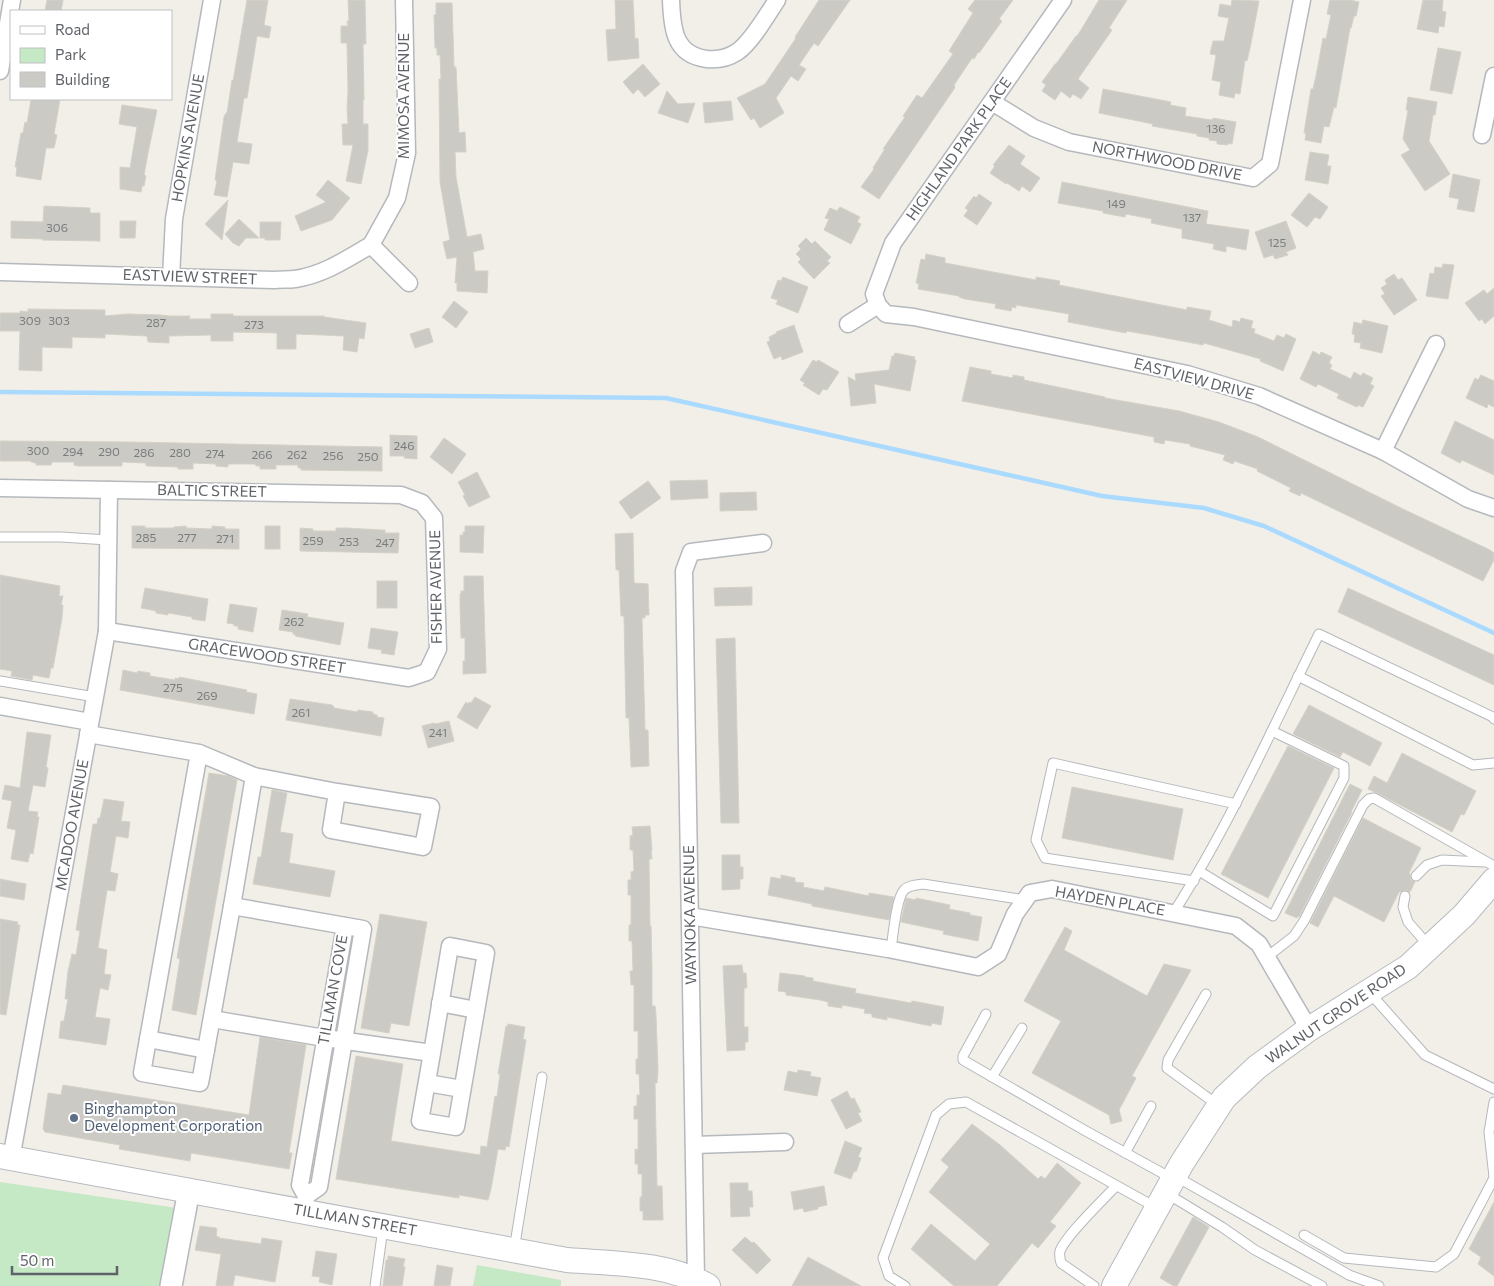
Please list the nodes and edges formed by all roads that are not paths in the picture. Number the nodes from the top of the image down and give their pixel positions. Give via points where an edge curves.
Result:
1 (212, 0) edge
2 (404, 0) edge
3 (671, 0) edge
4 (777, 0) edge
5 (1063, 0) edge
6 (1302, 0) edge
7 (10, 12) edge
8 (0, 71) edge
9 (1494, 76) edge
10 (992, 102) junction
11 (1482, 135) dead end
12 (371, 244) junction
13 (0, 272) edge
14 (171, 277) junction
15 (409, 283) dead end
16 (878, 305) junction
17 (848, 324) dead end
18 (1436, 344) dead end
19 (1383, 451) junction
20 (0, 488) edge
21 (109, 490) junction
22 (422, 503) joint
23 (1494, 508) edge
24 (0, 537) edge
25 (108, 540) junction
26 (763, 543) dead end
27 (107, 631) junction
28 (427, 672) joint
29 (1298, 676) junction
30 (0, 681) edge
31 (95, 697) junction
32 (0, 706) edge
33 (1494, 719) edge
34 (89, 728) junction
35 (1272, 731) junction
36 (199, 753) junction
37 (1494, 763) edge
38 (254, 776) junction
39 (337, 792) junction
40 (1236, 804) junction
41 (1492, 870) edge
42 (1199, 871) junction
43 (1416, 876) dead end
44 (1194, 882) junction
45 (1405, 896) dead end
46 (1025, 900) junction
47 (232, 906) junction
48 (1174, 912) junction
49 (690, 916) junction
50 (345, 926) junction
51 (1430, 947) junction
52 (891, 950) junction
53 (1267, 957) junction
54 (1369, 992) junction
55 (1206, 994) dead end
56 (440, 1003) junction
57 (476, 1010) junction
58 (986, 1014) dead end
59 (212, 1018) junction
60 (1022, 1028) dead end
61 (1309, 1029) junction
62 (325, 1038) junction
63 (148, 1039) junction
64 (344, 1040) junction
65 (206, 1050) junction
66 (432, 1053) junction
67 (542, 1077) dead end
68 (992, 1078) junction
69 (317, 1083) junction
70 (427, 1083) junction
71 (336, 1086) junction
72 (462, 1089) junction
73 (1494, 1089) edge
74 (1494, 1102) edge
75 (1152, 1106) dead end
76 (1220, 1106) junction
77 (785, 1142) dead end
78 (694, 1144) junction
79 (1125, 1153) junction
80 (5, 1158) edge
81 (1494, 1178) edge
82 (1116, 1186) junction
83 (1168, 1189) junction
84 (189, 1190) junction
85 (305, 1203) junction
86 (383, 1226) junction
87 (1304, 1235) dead end
88 (514, 1250) junction
89 (702, 1283) edge
90 (171, 1286) edge
91 (375, 1286) edge
92 (904, 1286) edge
93 (1094, 1286) edge
94 (1114, 1286) edge
95 (1322, 1286) edge
96 (1379, 1286) edge

1 - 14 street, HOPKINS AVENUE via 174,219
2 - 12 street, MIMOSA AVENUE via 407,153 397,198
3 - 4 street via 672,25 678,42 689,53 707,59 726,58 737,52
5 - 10 street, HIGHLAND PARK PLACE
6 - 10 street, NORTHWOOD DRIVE via 1270,164 1254,178 1069,142 1034,128
7 - 8 street
9 - 11 street
10 - 16 street, HIGHLAND PARK PLACE via 893,243 874,294
12 - 14 street, EASTVIEW STREET via 326,269 295,279
12 - 15 street
13 - 14 street, EASTVIEW STREET
16 - 17 street
16 - 19 street, EASTVIEW DRIVE via 886,314 1187,374 1258,396
18 - 19 street
19 - 23 street, EASTVIEW DRIVE via 1468,499
20 - 21 street, BALTIC STREET
21 - 22 street, BALTIC STREET via 402,495
21 - 25 street, MCADOO AVENUE
22 - 28 street, FISHER AVENUE via 434,518 438,649
24 - 25 lane
25 - 27 street, MCADOO AVENUE
26 - 49 street, WAYNOKA AVENUE via 690,552 684,571
27 - 28 street, GRACEWOOD STREET via 409,678
27 - 31 street, MCADOO AVENUE
29 - 33 lane via 1319,634
29 - 35 lane
29 - 37 lane via 1473,765
30 - 31 lane
31 - 34 street, MCADOO AVENUE
32 - 34 street
34 - 36 street
34 - 80 street, MCADOO AVENUE
35 - 40 lane
35 - 42 lane via 1344,766 1344,778 1273,916
36 - 38 street
36 - 63 street
38 - 39 street
38 - 47 street
39 - 39 street via 331,830 424,847 430,807
40 - 42 lane
40 - 44 lane via 1053,763 1036,840 1045,858
41 - 43 lane via 1442,860 1426,865
41 - 51 main road, WALNUT GROVE ROAD via 1464,915
41 - 53 lane via 1374,798 1369,798 1304,921 1294,936
42 - 44 lane
44 - 48 lane
45 - 51 lane via 1403,907 1408,922
46 - 48 street, HAYDEN PLACE via 1030,893 1052,889
46 - 52 street via 1015,914 998,954 978,967
46 - 52 lane via 912,885 900,897
47 - 50 street
47 - 59 street
48 - 53 street, HAYDEN PLACE via 1236,926 1259,944
49 - 52 street
49 - 78 street, WAYNOKA AVENUE
50 - 62 street, TILLMAN COVE
50 - 64 street, TILLMAN COVE via 363,929
51 - 54 main road, WALNUT GROVE ROAD via 1408,967
53 - 61 street, HAYDEN PLACE
54 - 61 main road, WALNUT GROVE ROAD
54 - 73 lane via 1426,1054
55 - 76 lane via 1168,1060 1167,1068
56 - 57 street
56 - 57 street via 450,946 486,952
56 - 66 street
57 - 72 street
58 - 68 lane via 963,1060
59 - 62 street
59 - 65 street
60 - 68 lane
61 - 76 main road, WALNUT GROVE ROAD via 1257,1067 1224,1098
62 - 64 street
62 - 69 street, TILLMAN COVE
63 - 65 street
63 - 65 street via 142,1073 200,1083
64 - 66 street
64 - 71 street, TILLMAN COVE
66 - 70 street
67 - 88 lane
68 - 79 lane
69 - 71 street
69 - 85 street, TILLMAN COVE via 300,1185
70 - 72 street
70 - 72 street via 420,1121 456,1127
71 - 85 street, TILLMAN COVE via 319,1188
74 - 81 lane via 1489,1132
75 - 79 lane
76 - 83 main road, WALNUT GROVE ROAD
77 - 78 street
78 - 89 street, WAYNOKA AVENUE
79 - 83 lane
80 - 84 main road, TILLMAN STREET
81 - 87 lane via 1454,1254 1436,1267 1344,1258
82 - 83 lane
82 - 92 lane via 966,1102 949,1104 936,1115 883,1258 889,1276
82 - 93 lane via 1071,1234 1060,1252 1061,1263
83 - 94 main road, WALNUT GROVE ROAD
83 - 95 lane via 1255,1250
83 - 96 lane via 1349,1275
84 - 85 main road, TILLMAN STREET
84 - 90 street
85 - 86 main road, TILLMAN STREET
86 - 88 main road, TILLMAN STREET
86 - 91 lane
88 - 89 main road, TILLMAN STREET via 568,1260 661,1268

